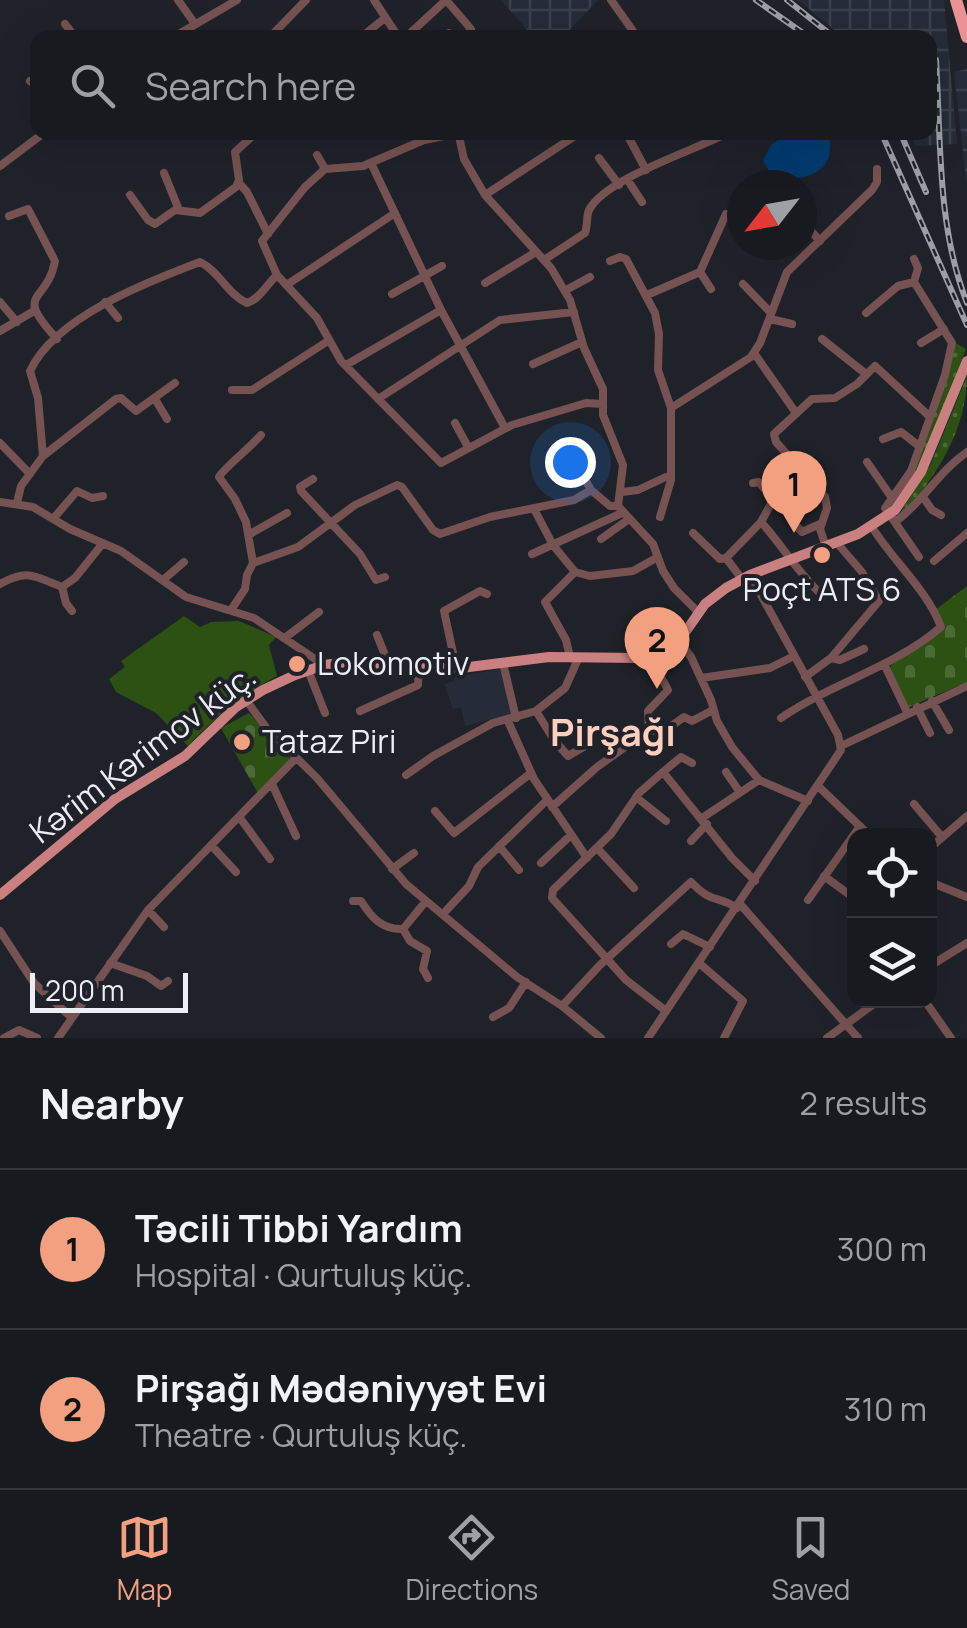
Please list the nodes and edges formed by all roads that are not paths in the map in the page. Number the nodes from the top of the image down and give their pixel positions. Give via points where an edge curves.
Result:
1 (178, 0) edge
2 (237, 0) edge
3 (306, 0) edge
4 (611, 0) edge
5 (956, 0) edge
6 (379, 2) edge
7 (385, 18) junction
8 (65, 24) dead end
9 (195, 24) junction
10 (70, 30) edge
11 (185, 30) edge
12 (277, 30) edge
13 (370, 30) edge
14 (395, 30) edge
15 (411, 30) edge
16 (470, 30) edge
17 (632, 30) edge
18 (967, 37) edge
19 (33, 140) edge
20 (248, 140) edge
21 (424, 140) edge
22 (460, 140) edge
23 (569, 140) edge
24 (630, 140) edge
25 (694, 140) edge
26 (711, 140) edge
27 (697, 146) junction
28 (317, 155) dead end
29 (599, 158) dead end
30 (1, 161) edge
31 (371, 163) junction
32 (325, 169) junction
33 (876, 169) dead end
34 (646, 170) junction
35 (164, 173) dead end
36 (623, 182) junction
37 (239, 184) junction
38 (130, 195) dead end
39 (485, 196) junction
40 (642, 202) dead end
41 (179, 210) junction
42 (394, 213) junction
43 (726, 214) dead end
44 (9, 216) dead end
45 (268, 234) junction
46 (817, 237) edge
47 (820, 240) junction
48 (536, 252) junction
49 (914, 259) dead end
50 (544, 260) junction
51 (610, 261) dead end
52 (442, 266) dead end
53 (700, 272) junction
54 (277, 273) junction
55 (426, 275) junction
56 (590, 277) dead end
57 (914, 282) junction
58 (485, 283) dead end
59 (288, 284) junction
60 (743, 284) dead end
61 (710, 289) dead end
62 (566, 290) junction
63 (392, 294) dead end
64 (647, 294) junction
65 (0, 302) edge
66 (106, 302) junction
67 (441, 310) junction
68 (34, 311) junction
69 (574, 312) junction
70 (866, 313) dead end
71 (771, 316) junction
72 (118, 318) dead end
73 (17, 322) junction
74 (792, 324) dead end
75 (944, 329) junction
76 (0, 331) edge
77 (57, 339) junction
78 (822, 339) dead end
79 (328, 342) junction
80 (582, 342) junction
81 (921, 343) dead end
82 (460, 344) junction
83 (754, 353) junction
84 (533, 364) dead end
85 (346, 365) junction
86 (966, 365) edge
87 (866, 374) junction
88 (175, 383) dead end
89 (232, 390) dead end
90 (378, 399) junction
91 (155, 400) junction
92 (603, 404) junction
93 (671, 408) junction
94 (796, 413) junction
95 (929, 416) junction
96 (168, 420) dead end
97 (455, 423) dead end
98 (504, 428) junction
99 (262, 435) dead end
100 (883, 439) dead end
101 (0, 443) edge
102 (919, 446) junction
103 (468, 447) junction
104 (967, 452) edge
105 (43, 456) junction
106 (556, 460) dead end
107 (867, 462) dead end
108 (30, 474) junction
109 (670, 475) junction
110 (312, 479) dead end
111 (753, 484) dead end
112 (590, 490) junction
113 (622, 492) junction
114 (103, 496) dead end
115 (923, 497) junction
116 (892, 498) junction
117 (0, 502) edge
118 (17, 503) junction
119 (534, 509) junction
120 (288, 513) dead end
121 (623, 513) junction
122 (942, 516) dead end
123 (660, 517) dead end
124 (53, 519) junction
125 (892, 519) junction
126 (761, 522) junction
127 (793, 522) dead end
128 (329, 524) junction
129 (820, 524) junction
130 (872, 528) junction
131 (692, 532) dead end
132 (967, 533) edge
133 (250, 534) junction
134 (600, 539) dead end
135 (103, 543) junction
136 (831, 545) junction
137 (552, 546) junction
138 (532, 554) dead end
139 (658, 556) junction
140 (919, 557) dead end
141 (726, 558) junction
142 (793, 560) junction
143 (934, 561) dead end
144 (184, 562) dead end
145 (253, 563) junction
146 (575, 572) junction
147 (385, 577) dead end
148 (746, 577) junction
149 (163, 580) junction
150 (0, 584) edge
151 (62, 588) junction
152 (488, 594) dead end
153 (823, 596) dead end
154 (231, 610) junction
155 (72, 611) dead end
156 (318, 612) dead end
157 (698, 612) junction
158 (377, 635) dead end
159 (286, 637) junction
160 (678, 642) junction
161 (864, 649) dead end
162 (658, 655) junction
163 (794, 656) junction
164 (574, 657) junction
165 (831, 658) junction
166 (503, 663) junction
167 (388, 664) junction
168 (324, 665) junction
169 (419, 665) junction
170 (884, 666) junction
171 (453, 668) junction
172 (308, 670) junction
173 (805, 676) junction
174 (701, 678) junction
175 (967, 686) edge
176 (815, 696) junction
177 (246, 700) junction
178 (932, 701) junction
179 (918, 707) junction
180 (713, 710) junction
181 (360, 711) dead end
182 (536, 712) junction
183 (906, 712) junction
184 (326, 713) dead end
185 (511, 718) junction
186 (780, 718) dead end
187 (649, 730) junction
188 (949, 730) dead end
189 (930, 733) dead end
190 (444, 736) dead end
191 (592, 742) dead end
192 (841, 746) junction
193 (450, 748) junction
194 (296, 758) junction
195 (692, 763) dead end
196 (663, 772) junction
197 (726, 772) dead end
198 (531, 773) junction
199 (406, 775) dead end
200 (759, 780) junction
201 (272, 784) junction
202 (818, 786) junction
203 (740, 791) junction
204 (636, 798) junction
205 (808, 801) junction
206 (550, 803) junction
207 (914, 804) dead end
208 (435, 811) dead end
209 (967, 816) edge
210 (240, 818) junction
211 (704, 821) junction
212 (666, 822) dead end
213 (860, 826) joint
214 (572, 835) junction
215 (296, 836) dead end
216 (942, 837) junction
217 (691, 841) dead end
218 (937, 842) edge
219 (211, 845) junction
220 (499, 846) junction
221 (597, 848) junction
222 (414, 854) dead end
223 (587, 858) junction
224 (270, 859) dead end
225 (541, 863) dead end
226 (392, 869) junction
227 (519, 870) dead end
228 (236, 872) dead end
229 (698, 872) dead end
230 (824, 876) junction
231 (755, 881) junction
232 (691, 882) junction
233 (937, 885) edge
234 (634, 888) dead end
235 (847, 893) edge
236 (0, 896) edge
237 (967, 898) edge
238 (426, 900) junction
239 (808, 900) dead end
240 (353, 901) dead end
241 (738, 906) junction
242 (148, 910) junction
243 (443, 914) junction
244 (164, 927) dead end
245 (403, 929) junction
246 (0, 931) edge
247 (967, 943) edge
248 (671, 944) dead end
249 (710, 947) junction
250 (606, 960) junction
251 (937, 962) edge
252 (699, 963) junction
253 (110, 964) junction
254 (428, 978) dead end
255 (168, 982) dead end
256 (526, 982) junction
257 (562, 1006) junction
258 (866, 1008) edge
259 (931, 1008) edge
260 (666, 1011) junction
261 (71, 1017) junction
262 (493, 1017) dead end
263 (846, 1022) junction
264 (61, 1034) edge
265 (4, 1038) edge
266 (37, 1038) edge
267 (72, 1038) edge
268 (601, 1038) edge
269 (648, 1038) edge
270 (724, 1038) edge
271 (827, 1038) edge
272 (858, 1038) edge
273 (952, 1038) edge

1 - 9 street
2 - 9 street
3 - 12 street
4 - 17 street
5 - 18 highway
6 - 7 street
7 - 13 street
7 - 14 street
8 - 10 street
9 - 11 street
15 - 16 street via 446,0
19 - 30 street
20 - 37 street via 235,152
21 - 31 street
22 - 39 street
23 - 39 street
24 - 34 street
25 - 27 street
26 - 27 street
27 - 34 street
28 - 32 street
29 - 36 street
31 - 32 street
31 - 42 street
32 - 45 street
33 - 47 street via 872,190
34 - 36 street
35 - 41 street
36 - 40 street
36 - 50 street via 590,210 585,233
37 - 41 street via 200,213
37 - 45 street
38 - 41 street via 155,224
39 - 48 street
42 - 55 street
42 - 59 street
43 - 53 street
44 - 68 street via 28,209 56,261
45 - 54 street via 262,243
46 - 47 street
47 - 71 street via 787,272
48 - 50 street
48 - 58 street
49 - 57 street
50 - 62 street
51 - 64 street via 626,259
52 - 55 street
53 - 61 street
53 - 64 street
54 - 59 street
54 - 66 street via 248,303 200,262
55 - 63 street
55 - 67 street
56 - 62 street
57 - 70 street via 898,286
57 - 75 street
59 - 79 street via 324,319
60 - 71 street
62 - 69 street
64 - 93 street
65 - 73 street
66 - 72 street
66 - 77 street
67 - 82 street
67 - 85 street
68 - 73 street
68 - 77 street
69 - 80 street
69 - 82 street via 508,317
71 - 74 street
71 - 83 street
73 - 76 street
75 - 81 street
75 - 95 street via 952,352
77 - 105 street via 30,372
78 - 87 street
79 - 85 street
79 - 89 street via 252,390
80 - 84 street
80 - 92 street
82 - 90 street
82 - 98 street
83 - 93 street
83 - 94 street
85 - 90 street
86 - 125 main road via 921,472
87 - 94 street via 840,395 816,398
87 - 95 street via 879,366
88 - 91 street
90 - 103 street via 441,463
91 - 96 street
91 - 105 street via 136,411 116,398
92 - 98 street
92 - 113 street via 624,465
93 - 109 street
94 - 129 street via 774,439 825,498
95 - 102 street
97 - 103 street
98 - 103 street
99 - 133 street via 219,477
100 - 102 street via 901,432
101 - 108 street
102 - 116 street
104 - 115 street
105 - 108 street
106 - 112 street via 572,456
107 - 116 street
108 - 118 street
109 - 113 street
109 - 123 street
110 - 128 street via 300,489
111 - 126 street via 760,482 773,500
112 - 119 street
112 - 121 street
113 - 121 street
114 - 124 street via 77,490
115 - 122 street
115 - 125 street
116 - 125 street via 885,508
117 - 118 street
118 - 124 street
119 - 128 street via 440,534 399,485
119 - 137 street
120 - 133 street
121 - 134 street
121 - 137 street
121 - 139 street
124 - 135 street
125 - 130 main road
125 - 140 street
126 - 141 street
126 - 142 street
127 - 129 street via 802,532
128 - 145 street via 298,548
128 - 147 street via 376,580
129 - 136 street
130 - 136 main road
130 - 170 street via 941,624
131 - 141 street
132 - 143 street
133 - 145 street
135 - 149 street
135 - 151 street
136 - 142 main road
136 - 165 street via 880,598
137 - 138 street
137 - 146 street
139 - 146 street via 633,571
139 - 157 street via 674,588
141 - 148 street
142 - 148 main road
142 - 153 street via 802,584
144 - 149 street
145 - 154 street
146 - 164 street via 546,602
148 - 157 main road
148 - 163 street
149 - 154 street via 200,604
150 - 151 street via 32,574
151 - 155 street
152 - 171 street via 480,590 444,611
154 - 159 street
156 - 159 street
157 - 160 main road
158 - 167 street
159 - 168 street
160 - 162 main road
160 - 174 street
161 - 165 street
162 - 164 main road, Kərim Kərimov küç.
162 - 187 street via 668,692 648,711
163 - 173 street
163 - 174 street via 770,668
164 - 166 main road, Kərim Kərimov küç.
164 - 182 street via 565,688
165 - 173 street
166 - 171 main road, Kərim Kərimov küç.
166 - 185 street
167 - 168 main road, Kərim Kərimov küç.
167 - 169 main road, Kərim Kərimov küç.
168 - 172 main road, Kərim Kərimov küç.
169 - 171 main road, Kərim Kərimov küç.
169 - 181 street via 418,684
170 - 176 street
170 - 183 street
172 - 177 main road, Kərim Kərimov küç.
172 - 184 street
173 - 176 street
174 - 180 street
175 - 178 street
176 - 186 street
176 - 192 street
177 - 194 street
177 - 236 main road, Kərim Kərimov küç. via 185,756 116,800
178 - 179 street
178 - 188 street
179 - 183 street
179 - 189 street
180 - 187 street via 692,721 684,717 663,732
180 - 200 street via 729,744
182 - 185 street
182 - 191 street via 568,756
183 - 192 street
185 - 193 street
185 - 198 street
187 - 206 street
190 - 193 street
192 - 202 street
193 - 199 street
194 - 201 street
194 - 226 street
195 - 196 street via 682,757
196 - 204 street
196 - 211 street
197 - 203 street
198 - 206 street
198 - 208 street via 451,836
200 - 203 street
200 - 205 street
201 - 210 street
201 - 215 street
202 - 205 street
202 - 213 street
203 - 211 street
204 - 212 street
204 - 221 street
205 - 231 street
206 - 214 street
206 - 220 street
207 - 216 street
209 - 216 street
210 - 219 street
210 - 224 street
211 - 217 street
211 - 231 street
213 - 230 street
214 - 223 street
214 - 225 street
216 - 218 street
219 - 228 street
219 - 242 street
220 - 227 street
220 - 243 street
221 - 223 street
221 - 234 street
222 - 226 street
223 - 250 street via 551,895
226 - 238 street
229 - 232 street
230 - 235 street
230 - 239 street
231 - 241 street
232 - 241 street via 710,900
232 - 250 street
233 - 237 street
238 - 243 street
238 - 245 street
240 - 245 street via 361,900 384,926
241 - 249 street
241 - 263 street
242 - 244 street
242 - 253 street
243 - 256 street
245 - 254 street via 427,951
246 - 261 street via 34,983
247 - 251 street
248 - 249 street via 683,934
249 - 252 street
250 - 257 street
250 - 260 street
252 - 260 street
252 - 270 street via 743,1001
253 - 255 street via 161,986
253 - 261 street
256 - 257 street
256 - 262 street via 510,1008
257 - 268 street
258 - 263 street
259 - 273 street
260 - 269 street
261 - 264 street
263 - 271 street
263 - 272 street
264 - 267 street
265 - 266 street via 18,1030

